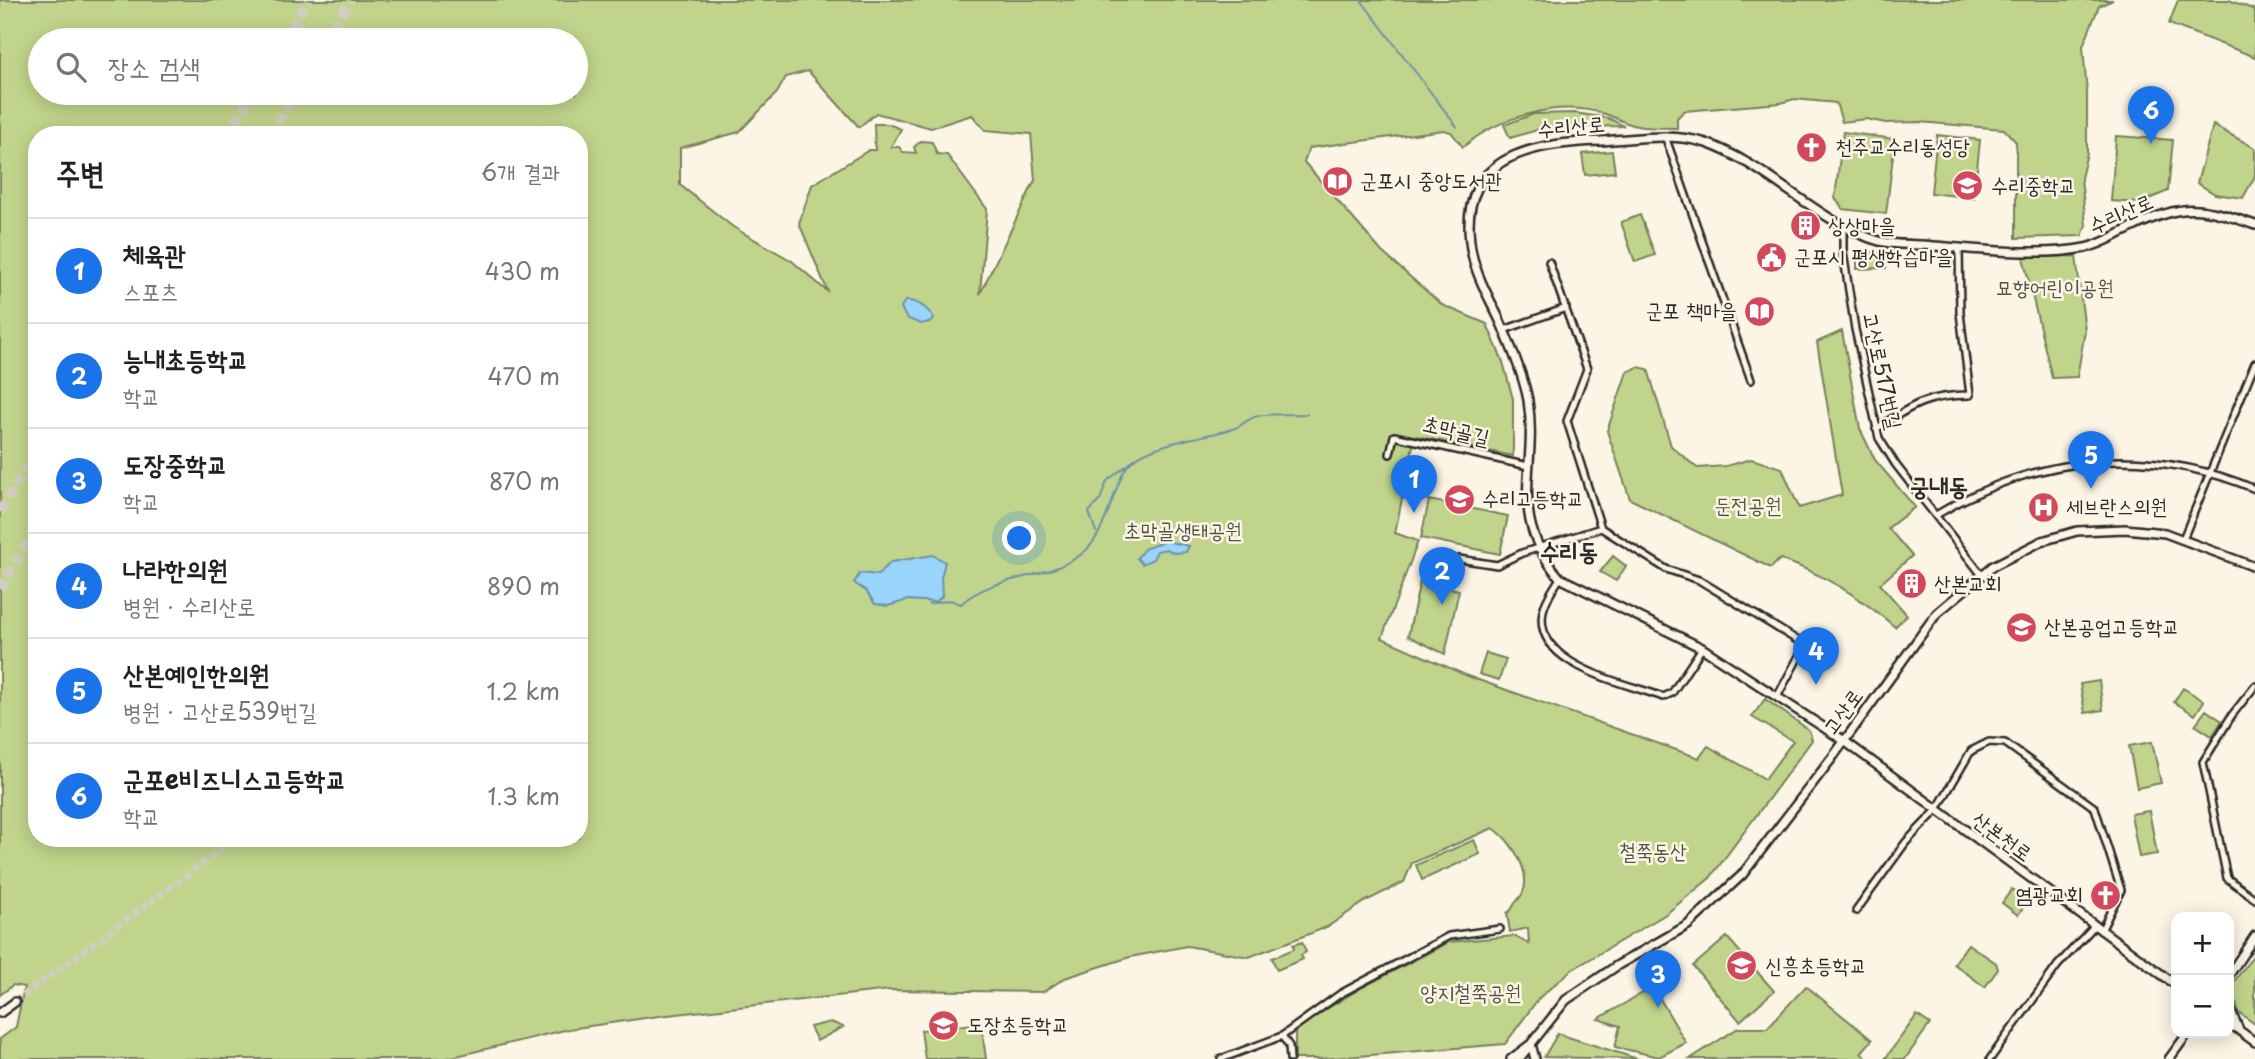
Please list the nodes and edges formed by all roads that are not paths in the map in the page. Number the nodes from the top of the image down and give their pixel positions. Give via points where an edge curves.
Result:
1 (1665, 136) junction
2 (2255, 225) edge
3 (1843, 226) junction
4 (1959, 247) junction
5 (1549, 262) dead end
6 (1566, 308) junction
7 (1504, 330) junction
8 (2255, 363) edge
9 (1751, 380) dead end
10 (1876, 429) junction
11 (1390, 454) dead end
12 (1528, 466) junction
13 (2210, 473) junction
14 (2255, 489) edge
15 (1936, 515) junction
16 (1601, 528) junction
17 (2183, 539) junction
18 (1539, 548) junction
19 (1460, 559) dead end
20 (2255, 567) edge
21 (1981, 574) junction
22 (1560, 578) junction
23 (1702, 648) junction
24 (2255, 686) edge
25 (1777, 696) junction
26 (1843, 740) junction
27 (1936, 811) junction
28 (2255, 900) edge
29 (1856, 911) dead end
30 (2098, 928) junction
31 (1500, 929) dead end
32 (2255, 936) edge
33 (2234, 968) edge
34 (2171, 981) edge
35 (15, 1002) tunnel mouth
36 (0, 1013) edge
37 (2234, 1018) edge
38 (2234, 1026) edge
39 (2234, 1029) edge
40 (2239, 1030) junction
41 (1282, 1036) junction
42 (2180, 1038) edge
43 (2185, 1038) edge
44 (2188, 1038) edge
45 (2255, 1042) edge
46 (1531, 1044) junction
47 (2179, 1046) junction
48 (1221, 1059) edge
49 (1290, 1059) edge
50 (1511, 1059) edge
51 (1520, 1059) edge
52 (1535, 1059) edge
53 (1990, 1059) edge
54 (2169, 1059) edge

1 - 3 street, 수리산로 via 1692,139 1725,152
1 - 7 street, 수리산로 via 1545,144 1514,154 1491,170 1472,210 1471,249
1 - 9 street
2 - 4 street, 수리산로 via 2216,212 2178,208 2087,248
3 - 4 street, 수리산로 via 1882,242
3 - 10 street, 고산로517번길 via 1843,251
4 - 10 street via 1960,313 1970,395 1925,400
5 - 6 street
6 - 7 street
6 - 16 street via 1587,369 1567,421
7 - 12 street, 수리산로 via 1528,400
8 - 13 street
10 - 15 street, 고산로517번길 via 1896,465
11 - 12 street, 초막골길 via 1394,436
12 - 18 street, 수리산로 via 1527,508
13 - 14 street
13 - 15 street via 2156,461 2067,465 2004,481
13 - 17 street
15 - 21 street, 고산로517번길
16 - 18 street
16 - 25 street via 1666,569 1699,580 1805,645
17 - 20 street, 고산로
17 - 21 street, 고산로 via 2125,529 2077,531 2027,547
18 - 19 street via 1497,565
18 - 22 street, 수리산로
21 - 26 street, 고산로 via 1937,613
22 - 23 street, 수리산로
22 - 23 street via 1543,610 1542,629 1551,649 1566,661 1663,697 1672,693
23 - 25 street, 수리산로
24 - 28 street via 2203,762 2227,878
25 - 26 street, 수리산로
26 - 27 street, 산본천로
26 - 46 street, 고산로 via 1742,875 1716,901 1688,925 1566,1000
27 - 29 street via 1906,842
27 - 30 street, 산본천로
27 - 30 street via 1967,756 1989,742 2005,743 2064,785 2095,808 2121,890
30 - 34 street, 산본천로
30 - 53 street via 2058,965
31 - 41 street via 1450,936 1340,994
32 - 33 street
35 - 36 street
37 - 40 street
38 - 40 street
39 - 40 street
40 - 45 street
41 - 48 street
41 - 49 street
42 - 47 street
43 - 47 street
44 - 47 street
46 - 50 street
46 - 51 street, 고산로
46 - 52 street
47 - 54 street

